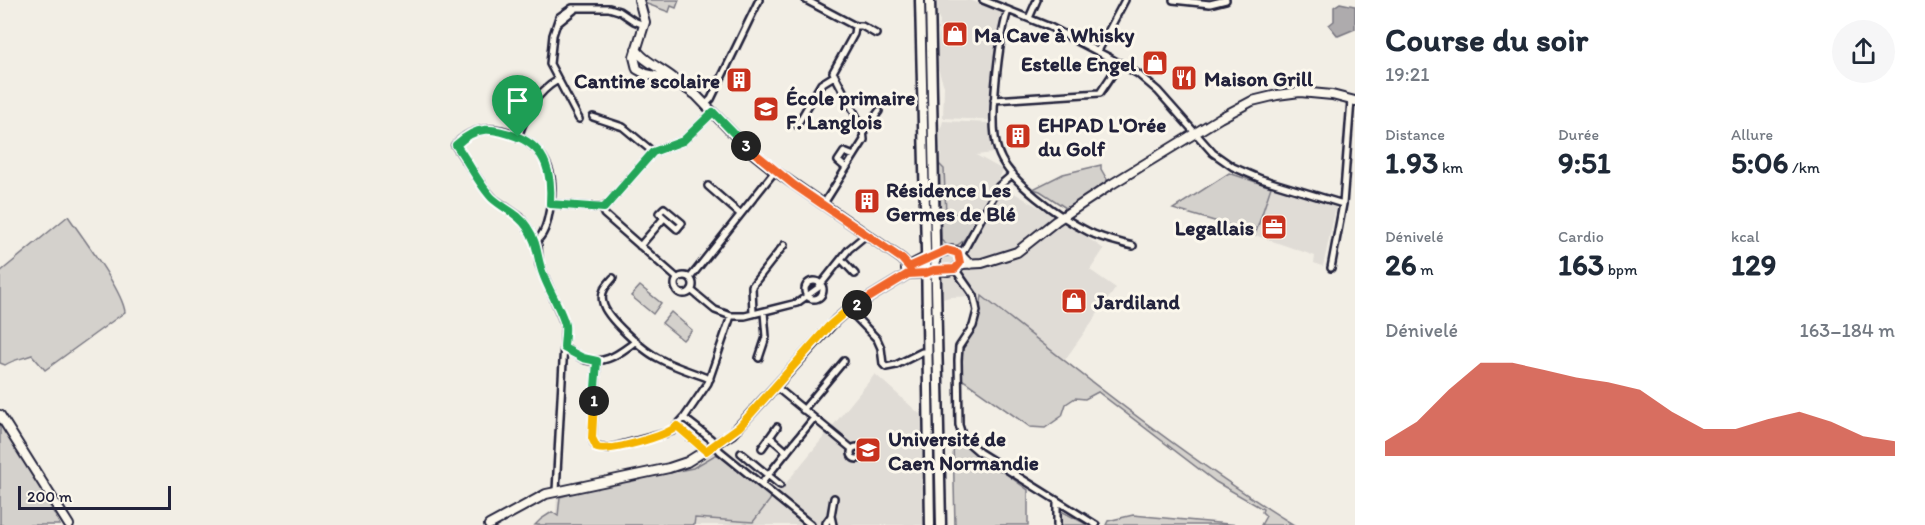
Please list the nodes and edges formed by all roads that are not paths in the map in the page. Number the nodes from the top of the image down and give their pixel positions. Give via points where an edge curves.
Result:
1 (575, 0) edge
2 (639, 0) edge
3 (759, 0) edge
4 (806, 0) edge
5 (920, 0) edge
6 (930, 0) edge
7 (983, 0) edge
8 (1037, 0) edge
9 (1125, 0) edge
10 (1173, 0) edge
11 (1226, 0) edge
12 (1196, 2) edge
13 (576, 8) junction
14 (1008, 10) junction
15 (1029, 18) junction
16 (644, 25) junction
17 (855, 26) junction
18 (876, 34) dead end
19 (636, 49) junction
20 (1098, 51) junction
21 (641, 57) junction
22 (634, 63) junction
23 (1120, 63) junction
24 (834, 76) junction
25 (558, 80) junction
26 (681, 85) junction
27 (994, 100) junction
28 (1353, 100) edge
29 (706, 105) junction
30 (879, 111) dead end
31 (713, 112) junction
32 (593, 117) dead end
33 (579, 119) dead end
34 (797, 125) dead end
35 (863, 129) junction
36 (1196, 133) junction
37 (518, 137) junction
38 (653, 152) junction
39 (854, 156) junction
40 (846, 168) junction
41 (775, 171) junction
42 (1013, 174) junction
43 (708, 186) dead end
44 (550, 204) junction
45 (1343, 204) junction
46 (823, 205) junction
47 (604, 208) junction
48 (740, 214) junction
49 (1064, 216) junction
50 (664, 218) dead end
51 (866, 235) junction
52 (535, 242) junction
53 (935, 244) junction
54 (966, 244) junction
55 (784, 245) dead end
56 (640, 246) junction
57 (1133, 246) dead end
58 (949, 250) junction
59 (898, 257) junction
60 (960, 257) junction
61 (841, 259) junction
62 (928, 264) junction
63 (970, 264) junction
64 (957, 268) junction
65 (1331, 268) dead end
66 (855, 274) dead end
67 (903, 274) junction
68 (613, 278) dead end
69 (678, 278) junction
70 (690, 278) junction
71 (821, 284) junction
72 (691, 290) junction
73 (808, 297) junction
74 (849, 310) junction
75 (764, 312) junction
76 (753, 314) junction
77 (731, 316) junction
78 (636, 341) junction
79 (564, 348) junction
80 (925, 352) junction
81 (759, 358) dead end
82 (597, 361) junction
83 (844, 361) dead end
84 (710, 379) junction
85 (774, 386) junction
86 (803, 410) junction
87 (0, 415) edge
88 (684, 418) junction
89 (814, 418) junction
90 (677, 426) junction
91 (777, 427) dead end
92 (771, 438) junction
93 (716, 445) junction
94 (762, 448) dead end
95 (852, 449) dead end
96 (706, 451) junction
97 (787, 452) junction
98 (741, 453) dead end
99 (768, 475) junction
100 (761, 484) junction
101 (780, 485) dead end
102 (556, 491) junction
103 (834, 498) dead end
104 (1057, 502) junction
105 (831, 516) junction
106 (826, 524) edge
107 (69, 525) edge
108 (489, 525) edge
109 (812, 525) edge
110 (834, 525) edge
111 (930, 525) edge
112 (940, 525) edge
113 (1057, 525) edge
114 (1096, 525) edge

1 - 13 street
2 - 16 street
3 - 29 street
4 - 17 street
5 - 62 main road
6 - 53 main road
7 - 14 street
8 - 15 street
9 - 20 street
10 - 12 street
11 - 12 street
13 - 16 street via 609,8
13 - 25 street via 556,24 550,61
14 - 15 street
14 - 27 street
15 - 20 street
16 - 19 street
17 - 18 street
17 - 24 street via 834,67
19 - 21 street
19 - 22 street
20 - 23 street
21 - 22 street
21 - 26 street
22 - 26 street via 641,72
23 - 27 street via 1100,93
23 - 36 street via 1158,91
24 - 34 street via 821,84
24 - 35 street
25 - 33 street
25 - 37 street via 530,105
26 - 29 street
27 - 42 street via 997,148
28 - 36 street via 1315,93 1276,95 1244,105
28 - 45 street
29 - 31 street
30 - 35 street
31 - 38 street via 683,141
31 - 41 street
32 - 38 street via 623,126
35 - 39 street via 864,140
36 - 45 street via 1213,153 1233,167
36 - 49 street
37 - 44 street via 537,149 547,166 551,177
37 - 52 street via 481,130 468,134 456,145 485,189 520,217
38 - 47 street
39 - 40 street
39 - 40 street via 844,152 838,161
40 - 46 street
41 - 46 street
41 - 48 street
42 - 49 street via 1033,195
42 - 54 street via 999,186
43 - 48 street
44 - 47 street
44 - 52 street via 541,238
45 - 65 street
46 - 51 street
47 - 56 street via 604,214
48 - 70 street
49 - 57 street via 1097,236
49 - 63 street via 1017,252
50 - 56 street
51 - 59 street
51 - 61 street
52 - 79 street via 539,264 565,325
53 - 58 street
53 - 62 main road
54 - 58 street
54 - 60 street
55 - 76 street via 752,286
56 - 69 street
58 - 60 street
58 - 62 street
59 - 67 street
59 - 67 street
60 - 63 street
60 - 64 street
61 - 66 street
61 - 71 street
62 - 64 street
62 - 67 street
62 - 67 street
62 - 80 main road
62 - 112 main road
63 - 64 street
64 - 104 street via 974,296 977,311 959,348 959,425 963,438
67 - 74 street
68 - 78 street via 603,292 604,306
69 - 70 street
69 - 72 street via 678,291
70 - 72 street
71 - 73 street via 824,290 819,297
71 - 73 street via 808,283
72 - 77 street via 715,310
73 - 75 street
74 - 80 street via 877,339 886,366
74 - 85 street
75 - 76 street
75 - 81 street via 766,337
76 - 77 street
77 - 84 street
78 - 82 street
78 - 84 street via 658,359
79 - 82 street
79 - 102 street
80 - 111 main road
82 - 90 street via 592,438 597,448 621,446
83 - 86 street
84 - 88 street
85 - 86 street
85 - 93 street via 739,427
86 - 89 street
87 - 107 street
88 - 90 street
88 - 93 street
89 - 95 street
89 - 97 street
90 - 96 street
91 - 92 street
92 - 94 street
92 - 97 street
93 - 96 street
93 - 100 street
96 - 102 street via 687,462 654,471
97 - 99 street
98 - 99 street
99 - 100 street
99 - 101 street
100 - 109 street
102 - 108 street
103 - 105 street
104 - 113 street
104 - 114 street
105 - 106 street
105 - 110 street

